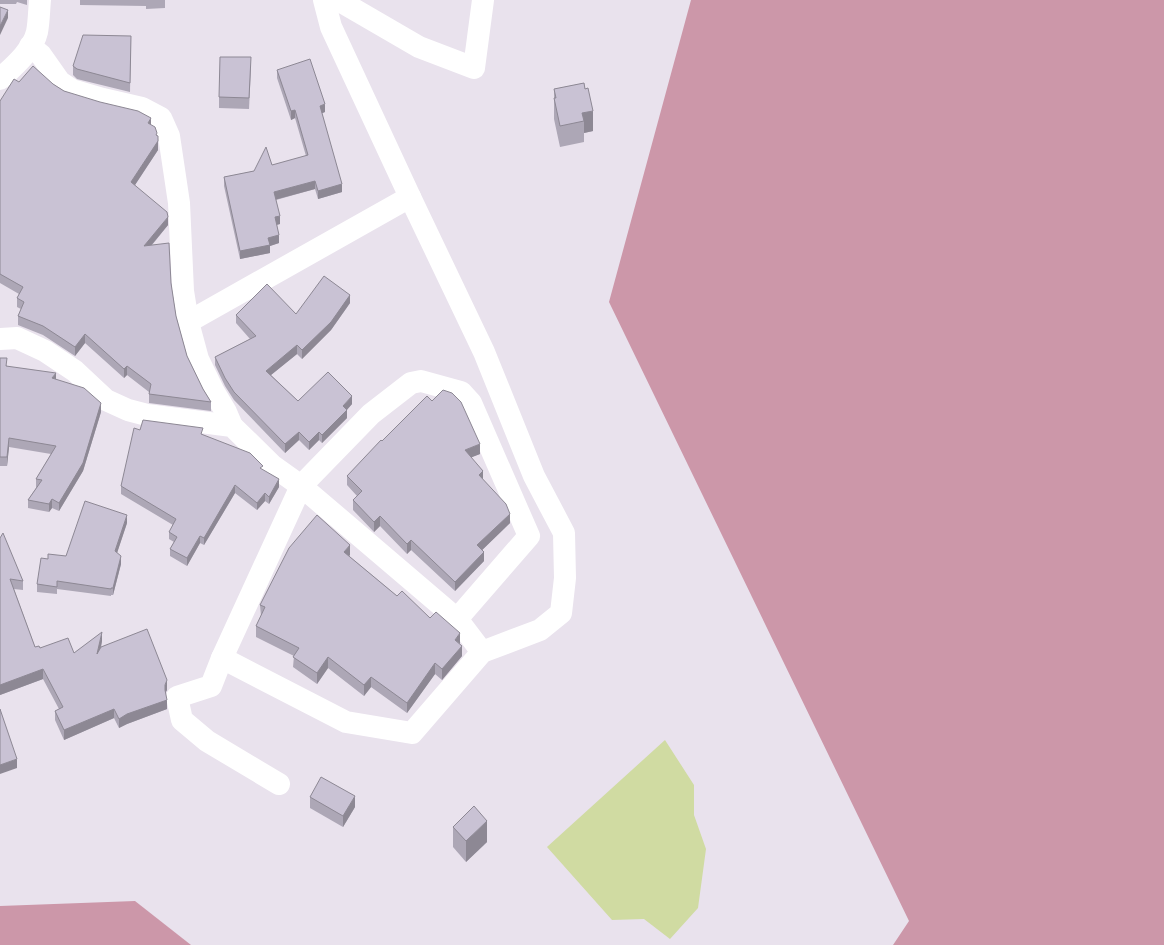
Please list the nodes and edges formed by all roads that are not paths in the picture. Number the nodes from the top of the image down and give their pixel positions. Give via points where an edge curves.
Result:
1 (40, 0) edge
2 (324, 0) edge
3 (338, 0) edge
4 (483, 0) edge
5 (30, 46) junction
6 (0, 79) edge
7 (410, 197) junction
8 (188, 322) junction
9 (0, 339) edge
10 (232, 426) junction
11 (301, 486) junction
12 (457, 619) junction
13 (482, 652) junction
14 (222, 658) junction
15 (278, 784) dead end

1 - 5 street via 37,32
2 - 7 street via 331,27
3 - 4 street via 419,47 474,68
5 - 6 street via 15,66
5 - 8 street via 41,55 60,82 72,90 142,108 160,118 169,136 179,203 183,291
7 - 8 street
7 - 13 street via 484,352 534,476 564,533 565,578 561,613 540,630
8 - 10 street via 198,359
9 - 10 street via 17,338 45,351 76,371 106,400 128,410 147,415
10 - 11 street via 273,466
11 - 12 street
11 - 12 street via 371,414 411,383 421,381 461,392 471,402 529,536
11 - 14 street
12 - 13 street
13 - 14 street via 412,733 346,722
14 - 15 street via 211,686 177,697 182,720 207,741

